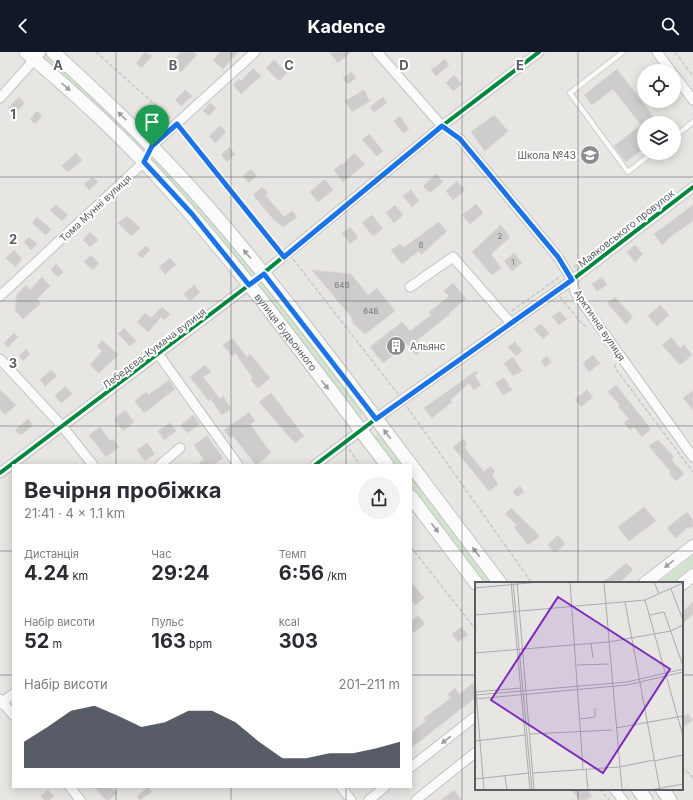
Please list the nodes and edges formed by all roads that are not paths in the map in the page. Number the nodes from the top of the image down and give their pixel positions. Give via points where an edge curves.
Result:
1 (53, 52) edge
2 (255, 52) edge
3 (377, 52) edge
4 (539, 52) edge
5 (623, 52) edge
6 (657, 52) edge
7 (34, 55) edge
8 (666, 64) edge
9 (681, 84) edge
10 (0, 98) edge
11 (693, 100) edge
12 (693, 122) edge
13 (442, 126) junction
14 (681, 131) edge
15 (460, 139) dead end
16 (152, 146) junction
17 (643, 160) edge
18 (144, 162) junction
19 (693, 187) edge
20 (264, 274) junction
21 (572, 280) junction
22 (249, 285) junction
23 (410, 287) dead end
24 (0, 296) edge
25 (507, 319) junction
26 (159, 354) junction
27 (0, 359) edge
28 (376, 419) junction
29 (62, 426) junction
30 (361, 430) junction
31 (180, 448) dead end
32 (693, 457) edge
33 (92, 464) edge
34 (161, 464) edge
35 (237, 464) edge
36 (316, 464) edge
37 (386, 464) edge
38 (410, 464) edge
39 (412, 466) edge
40 (0, 473) edge
41 (412, 498) edge
42 (693, 546) edge
43 (693, 575) edge
44 (475, 582) edge
45 (499, 582) edge
46 (647, 582) edge
47 (683, 583) edge
48 (12, 695) edge
49 (1, 702) edge
50 (12, 714) edge
51 (475, 717) edge
52 (475, 753) edge
53 (412, 766) edge
54 (71, 788) edge
55 (342, 788) edge
56 (385, 788) edge
57 (615, 790) edge
58 (639, 790) edge
59 (663, 790) edge
60 (80, 800) edge
61 (351, 800) edge
62 (369, 800) edge
63 (416, 800) edge
64 (623, 800) edge
65 (646, 800) edge
66 (670, 800) edge

16 -> 1 main road, вулиця Будьонного
2 - 16 street, Тома Мунні вулиця
3 - 13 street
4 - 13 street, Лебедєва-Кумача вулиця
5 - 17 lane via 570,93 628,172
6 - 8 street
7 - 10 street
7 -> 18 main road, вулиця Будьонного
9 - 11 street
12 - 14 lane
13 - 20 street, Лебедєва-Кумача вулиця
15 - 21 street, Арктична вулиця via 558,257
16 - 18 street, Тома Мунні вулиця
20 -> 16 main road, вулиця Будьонного
18 - 22 main road, вулиця Будьонного via 192,214
18 - 24 street, Тома Мунні вулиця
19 - 21 street, Маяковського провулок
20 - 22 street, Лебедєва-Кумача вулиця
20 - 28 main road, вулиця Будьонного
21 - 25 street, Маяковського провулок
21 - 32 street, Арктична вулиця via 576,294
22 - 26 street, Лебедєва-Кумача вулиця
22 -> 30 main road, вулиця Будьонного
23 - 25 street via 453,257
25 - 28 street, Маяковського провулок
26 - 29 street, Лебедєва-Кумача вулиця
26 - 35 street
27 - 29 street
28 - 30 street, Маяковського провулок
38 -> 28 main road, вулиця Будьонного
29 - 33 street
29 - 40 street, Лебедєва-Кумача вулиця
30 - 36 street, Маяковського провулок
30 - 37 main road, вулиця Будьонного
31 - 34 street
45 -> 39 main road, вулиця Будьонного
41 -> 44 main road
42 -> 46 street
43 - 47 street
48 - 49 street
49 - 50 street
51 -> 53 street
52 - 63 street
54 - 60 street
55 - 61 street
56 - 62 street
57 - 64 street
58 - 65 main road
59 - 66 main road

